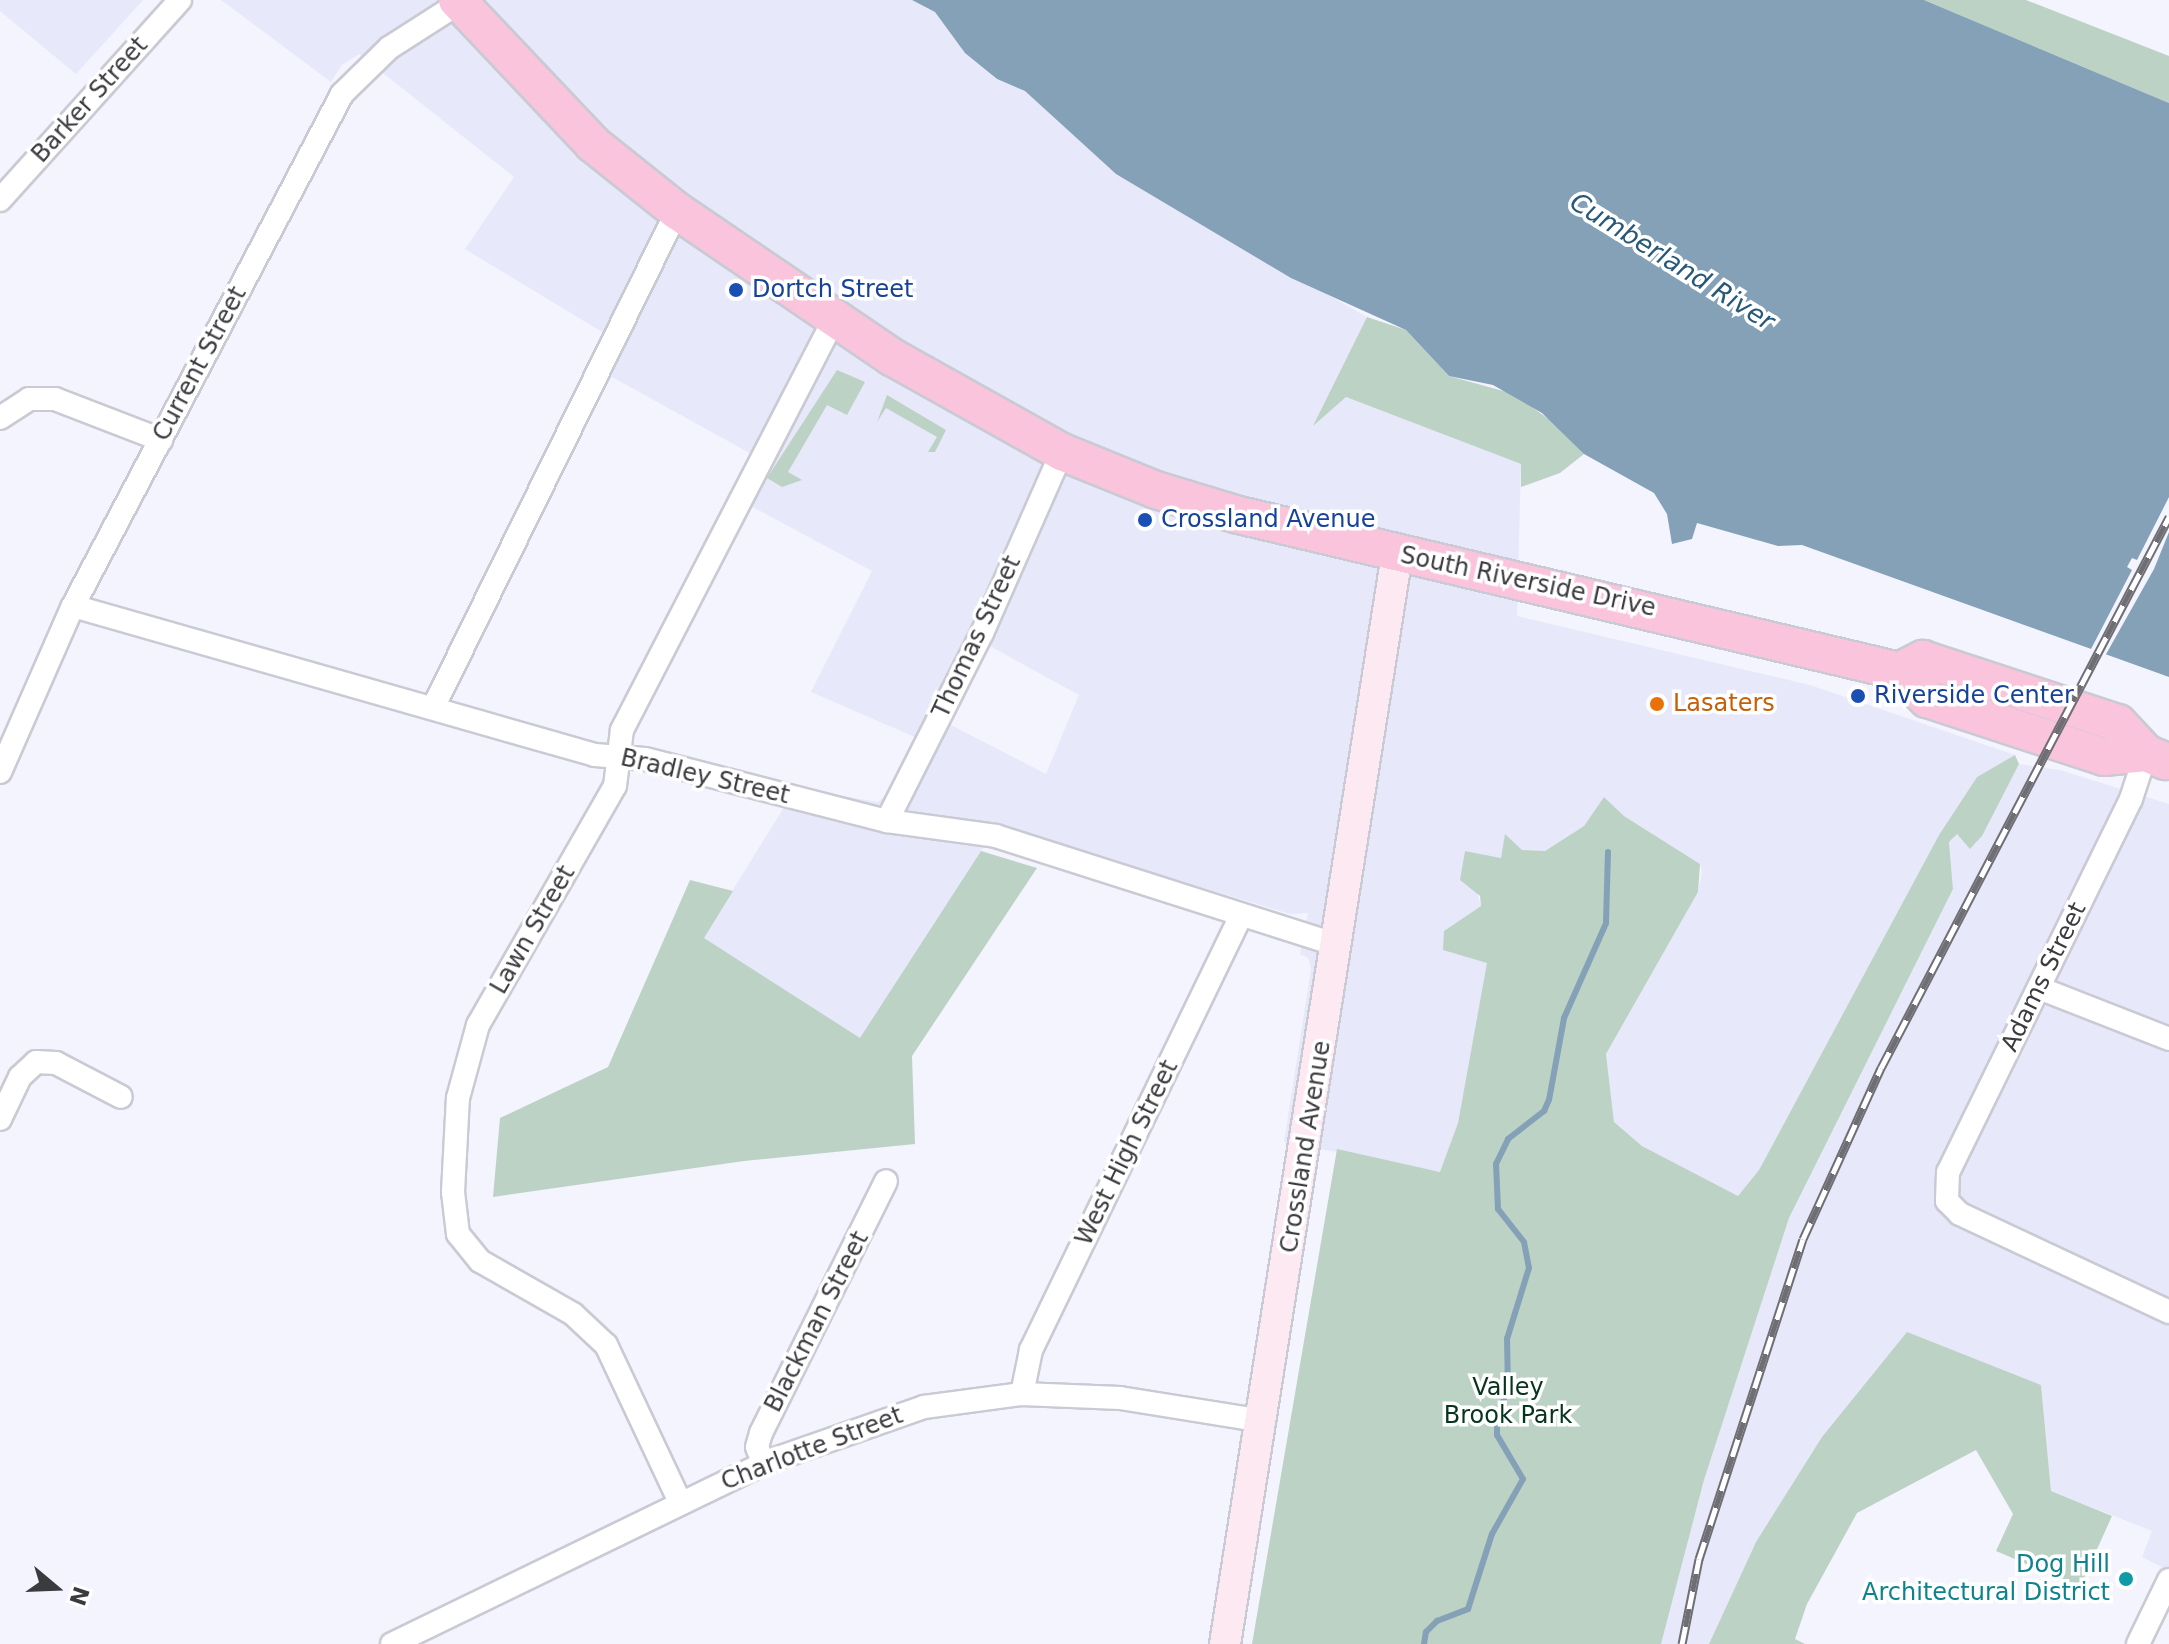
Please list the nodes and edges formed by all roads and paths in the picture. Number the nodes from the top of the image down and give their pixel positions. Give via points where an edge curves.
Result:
1 (180, 0) edge
2 (458, 1) edge
3 (0, 200) edge
4 (677, 211) junction
5 (834, 320) junction
6 (0, 418) edge
7 (161, 440) junction
8 (1062, 452) junction
9 (1397, 554) junction
10 (73, 606) junction
11 (434, 706) junction
12 (619, 757) junction
13 (2157, 758) edge
14 (0, 772) edge
15 (887, 821) junction
16 (1241, 915) junction
17 (1337, 945) junction
18 (2039, 988) junction
19 (2169, 1039) edge
20 (121, 1097) dead end
21 (0, 1119) edge
22 (886, 1181) dead end
23 (2169, 1312) edge
24 (1022, 1394) junction
25 (1264, 1421) junction
26 (764, 1463) junction
27 (680, 1502) junction
28 (2169, 1580) edge
29 (392, 1644) edge
30 (1225, 1644) edge
31 (2138, 1644) edge

1 - 3 street, Barker Street
2 - 4 highway, South Riverside Drive via 593,144
2 - 7 street, Current Street via 389,48 342,94
4 - 5 highway, South Riverside Drive
4 - 11 street
5 - 8 highway, South Riverside Drive
5 - 12 street, Lawn Street via 622,730
6 - 7 street via 29,399 55,399
7 - 10 street, Current Street
8 - 9 highway, South Riverside Drive via 1239,515
8 - 15 street, Thomas Street via 982,633
9 - 13 highway, South Riverside Drive via 1696,619 1899,671 1927,699 2104,757
9 - 17 main road, Crossland Avenue
10 - 11 street, Bradley Street
10 - 14 street, Current Street
11 - 12 street, Bradley Street via 595,755
12 - 15 street, Bradley Street
12 - 27 street, Lawn Street via 615,786 469,1048 458,1098 454,1212 458,1234 480,1261 573,1314 606,1345
13 - 18 street, Adams Street via 2131,799
15 - 16 street, Bradley Street via 996,836
16 - 17 street, Bradley Street
16 - 24 street, West High Street via 1031,1350
17 - 25 main road, Crossland Avenue
18 - 19 street
18 - 23 street, Adams Street via 1948,1172 1947,1201 1960,1214
20 - 21 street via 56,1063 36,1062 20,1077
22 - 26 street, Blackman Street via 761,1433 757,1447
24 - 25 street, Charlotte Street via 1120,1398
24 - 26 street, Charlotte Street via 924,1407
25 - 30 main road, Crossland Avenue
26 - 27 street, Charlotte Street
27 - 29 street, Charlotte Street
28 - 31 street

